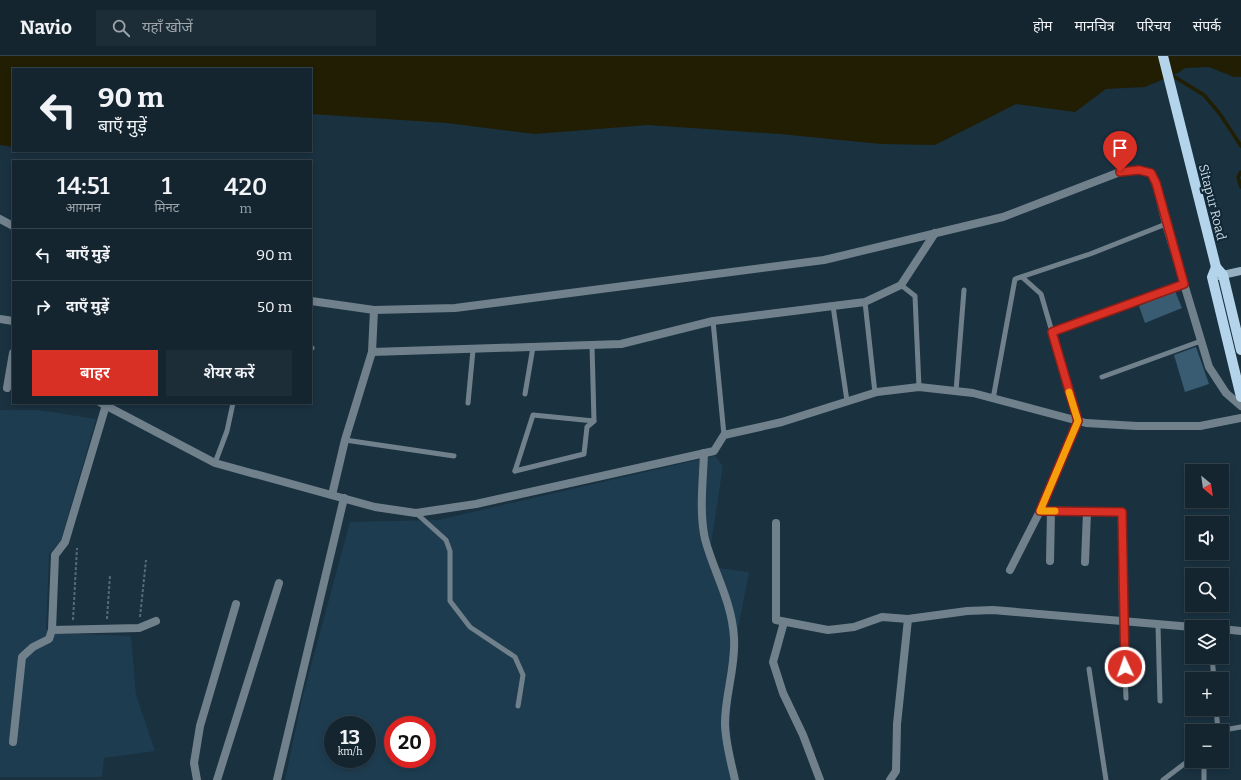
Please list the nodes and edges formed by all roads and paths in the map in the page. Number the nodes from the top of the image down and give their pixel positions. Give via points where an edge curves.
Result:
1 (1163, 56) edge
2 (0, 219) edge
3 (1166, 224) junction
4 (12, 225) edge
5 (935, 233) junction
6 (1219, 271) junction
7 (1239, 273) edge
8 (1022, 277) junction
9 (1184, 284) junction
10 (901, 285) junction
11 (964, 290) dead end
12 (312, 301) edge
13 (865, 302) junction
14 (833, 306) junction
15 (374, 310) junction
16 (0, 319) edge
17 (12, 321) edge
18 (713, 321) junction
19 (1052, 332) junction
20 (1201, 341) junction
21 (592, 345) junction
22 (533, 347) junction
23 (473, 350) junction
24 (1241, 350) edge
25 (372, 352) junction
26 (12, 359) edge
27 (1102, 377) dead end
28 (919, 387) junction
29 (7, 388) edge
30 (956, 391) junction
31 (874, 393) junction
32 (525, 394) dead end
33 (1241, 397) edge
34 (993, 398) junction
35 (847, 401) junction
36 (468, 403) dead end
37 (103, 404) edge
38 (233, 404) edge
39 (1241, 406) edge
40 (1241, 418) edge
41 (594, 421) junction
42 (1078, 421) junction
43 (724, 435) junction
44 (345, 440) junction
45 (704, 453) junction
46 (454, 456) dead end
47 (215, 463) junction
48 (332, 495) junction
49 (344, 498) junction
50 (1040, 511) junction
51 (1050, 511) junction
52 (1087, 512) junction
53 (416, 514) junction
54 (776, 523) dead end
55 (77, 548) dead end
56 (146, 560) dead end
57 (1050, 561) dead end
58 (1085, 562) dead end
59 (1010, 570) dead end
60 (110, 575) dead end
61 (279, 583) dead end
62 (236, 604) dead end
63 (908, 620) junction
64 (156, 621) dead end
65 (784, 622) junction
66 (1123, 622) junction
67 (1158, 625) junction
68 (1185, 627) edge
69 (106, 628) junction
70 (139, 628) junction
71 (72, 629) junction
72 (52, 630) junction
73 (1229, 630) edge
74 (1241, 631) edge
75 (1089, 669) dead end
76 (1126, 698) dead end
77 (1160, 701) dead end
78 (518, 706) dead end
79 (1241, 727) edge
80 (1229, 729) edge
81 (13, 742) dead end
82 (1185, 763) edge
83 (1204, 768) edge
84 (197, 780) edge
85 (216, 780) edge
86 (277, 780) edge
87 (735, 780) edge
88 (820, 780) edge
89 (890, 780) edge
90 (1106, 780) edge
91 (1163, 780) edge
92 (1204, 780) edge

1 - 6 main road, Sitapur Road
2 - 4 street
3 - 5 street via 1151,173 1139,170 1120,172 1003,216
3 - 8 lane
3 - 9 street
5 - 10 street
5 - 15 street via 824,260 710,276 455,308
6 - 7 main road
6 - 24 main road, Sitapur Road
6 - 33 main road via 1212,277
8 - 19 lane via 1040,294
8 - 34 lane via 1015,279
9 - 19 lane
9 - 20 street
10 - 13 street
10 - 28 lane via 914,296
11 - 30 lane
12 - 15 street
13 - 14 street
13 - 31 lane
14 - 18 street
14 - 35 lane
15 - 25 street
16 - 17 street
18 - 21 street via 621,344
18 - 43 lane
19 - 42 lane
20 - 27 lane
20 - 39 street via 1213,373 1226,393
21 - 22 street
21 - 41 lane
22 - 23 street
22 - 32 lane
23 - 25 street
23 - 36 lane
25 - 44 street
26 - 29 street
28 - 30 street
28 - 31 street
30 - 34 street
31 - 35 street
34 - 42 street
35 - 43 street via 782,422
37 - 47 street
37 - 72 street via 65,542 55,555
38 - 47 lane via 227,431
40 - 42 street via 1200,426 1137,426
41 - 41 lane via 533,415 515,471 584,454 587,427
42 - 50 street
43 - 45 street via 714,451
44 - 46 lane
44 - 48 street
45 - 53 street via 476,504
45 - 87 street via 702,506 705,536 711,561 724,588 730,609 734,639 725,724
47 - 48 street
48 - 49 street
49 - 53 street via 375,507
49 - 86 street
50 - 51 street
50 - 59 street
51 - 52 street
51 - 57 street
52 - 58 street
52 - 66 street via 1122,512
53 - 78 lane via 446,540 450,552 450,601 470,627 515,657 523,675
54 - 65 street via 776,620
55 - 71 path
56 - 70 path
60 - 69 path
61 - 85 street
62 - 84 street via 200,726 194,763
63 - 65 street via 882,617 854,626 828,630
63 - 66 street via 967,611 994,610
63 - 89 street via 897,724 896,771
64 - 70 street
65 - 88 street via 773,662 783,693
66 - 67 street
66 - 76 lane
67 - 68 street
67 - 77 lane
69 - 70 street
69 - 71 street
71 - 72 street
72 - 81 street via 49,639 33,647 22,657
73 - 74 street
75 - 90 lane
79 - 80 lane
82 - 91 lane
83 - 92 lane

